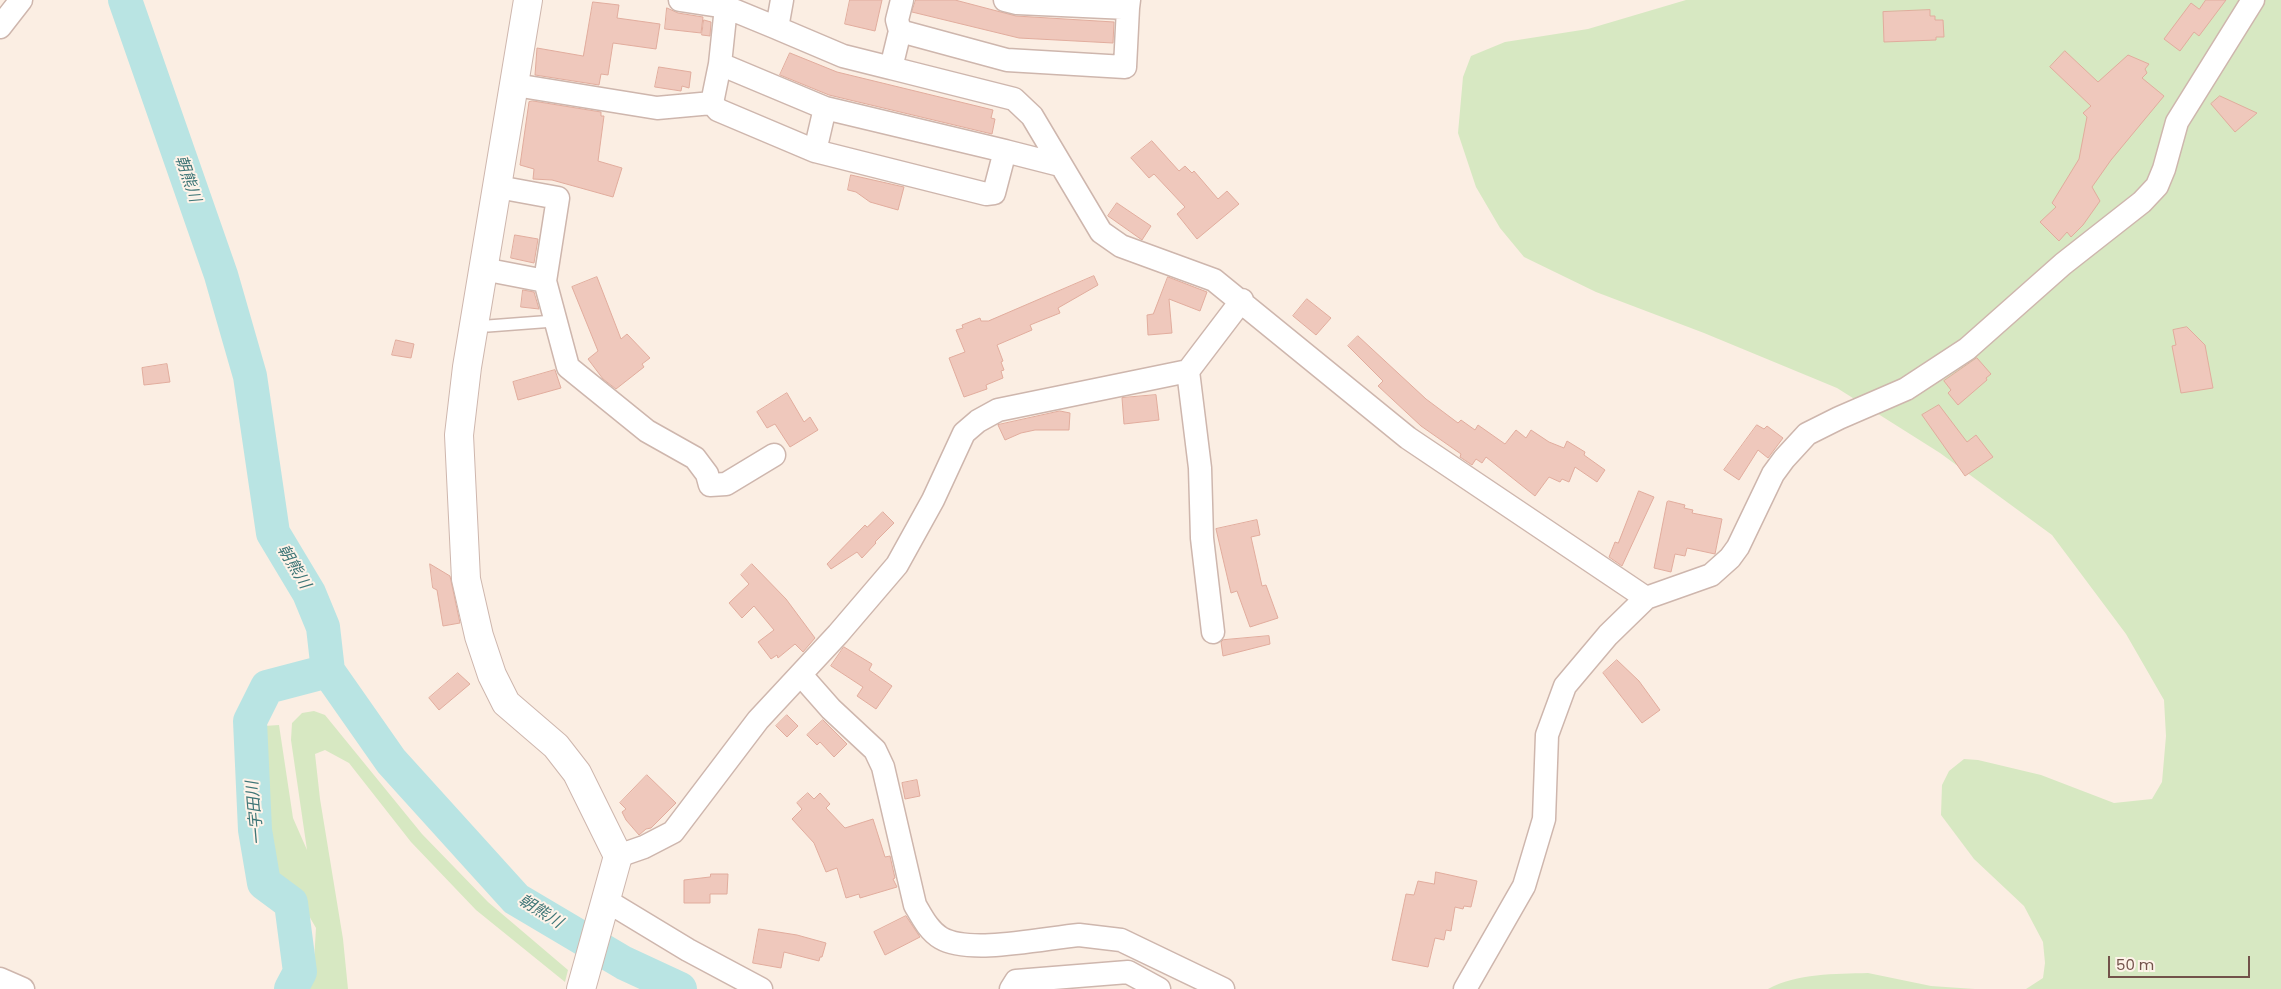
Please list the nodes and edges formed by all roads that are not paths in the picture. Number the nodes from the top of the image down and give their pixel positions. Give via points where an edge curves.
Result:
1 (21, 0) edge
2 (528, 0) edge
3 (680, 0) edge
4 (782, 0) edge
5 (902, 0) edge
6 (1004, 0) edge
7 (2253, 0) edge
8 (1128, 4) edge
9 (726, 8) junction
10 (0, 27) edge
11 (777, 28) junction
12 (900, 31) junction
13 (720, 64) junction
14 (890, 68) junction
15 (515, 85) junction
16 (712, 103) junction
17 (824, 108) junction
18 (815, 152) junction
19 (1005, 152) junction
20 (1060, 165) junction
21 (498, 187) junction
22 (484, 269) junction
23 (545, 281) junction
24 (1242, 300) junction
25 (554, 321) junction
26 (488, 326) dead end
27 (1188, 371) junction
28 (774, 455) dead end
29 (1646, 598) junction
30 (1213, 632) dead end
31 (801, 675) junction
32 (618, 856) junction
33 (607, 901) junction
34 (0, 979) edge
35 (581, 987) edge
36 (23, 989) edge
37 (761, 989) edge
38 (1011, 989) edge
39 (1159, 989) edge
40 (1223, 989) edge
41 (1465, 989) edge

1 - 10 street
2 - 15 street
3 - 9 street
4 - 11 street
5 - 12 street via 897,20
6 - 8 street via 1017,3
7 - 29 street via 2177,122 2157,186 2142,202 2063,264 1967,349 1906,389 1807,434 1773,474 1730,558 1711,575
8 - 12 street via 1125,67 1007,60
9 - 11 street
9 - 13 street
11 - 14 street via 843,56
12 - 14 street
13 - 16 street
13 - 17 street
14 - 20 street via 1014,100 1032,116
15 - 16 street via 657,108
15 - 21 street
16 - 18 street via 718,110
17 - 18 street
17 - 19 street
18 - 19 street via 986,194 994,193
19 - 20 street
20 - 24 street via 1101,232 1128,249 1214,280
21 - 22 street
21 - 23 street via 558,198
22 - 23 street
22 - 32 street via 466,367 459,435 466,579 471,604 492,675 506,703 556,746 577,772
23 - 25 street
24 - 27 street
24 - 29 street via 1408,438
25 - 26 lane
25 - 28 street via 568,367 647,431 695,458 710,484 726,484
27 - 30 street via 1200,468 1202,538
27 - 31 street via 998,410 978,421 964,434 897,565
29 - 41 street via 1608,634 1565,686 1547,735 1544,819 1524,886
31 - 32 street via 758,720 674,832
31 - 40 street via 831,709 875,750 883,767 915,905 926,924 940,938 958,945 976,946 1079,934 1121,940
32 - 33 street
33 - 35 street
33 - 37 street
34 - 36 street
38 - 39 street via 1016,981 1128,972

